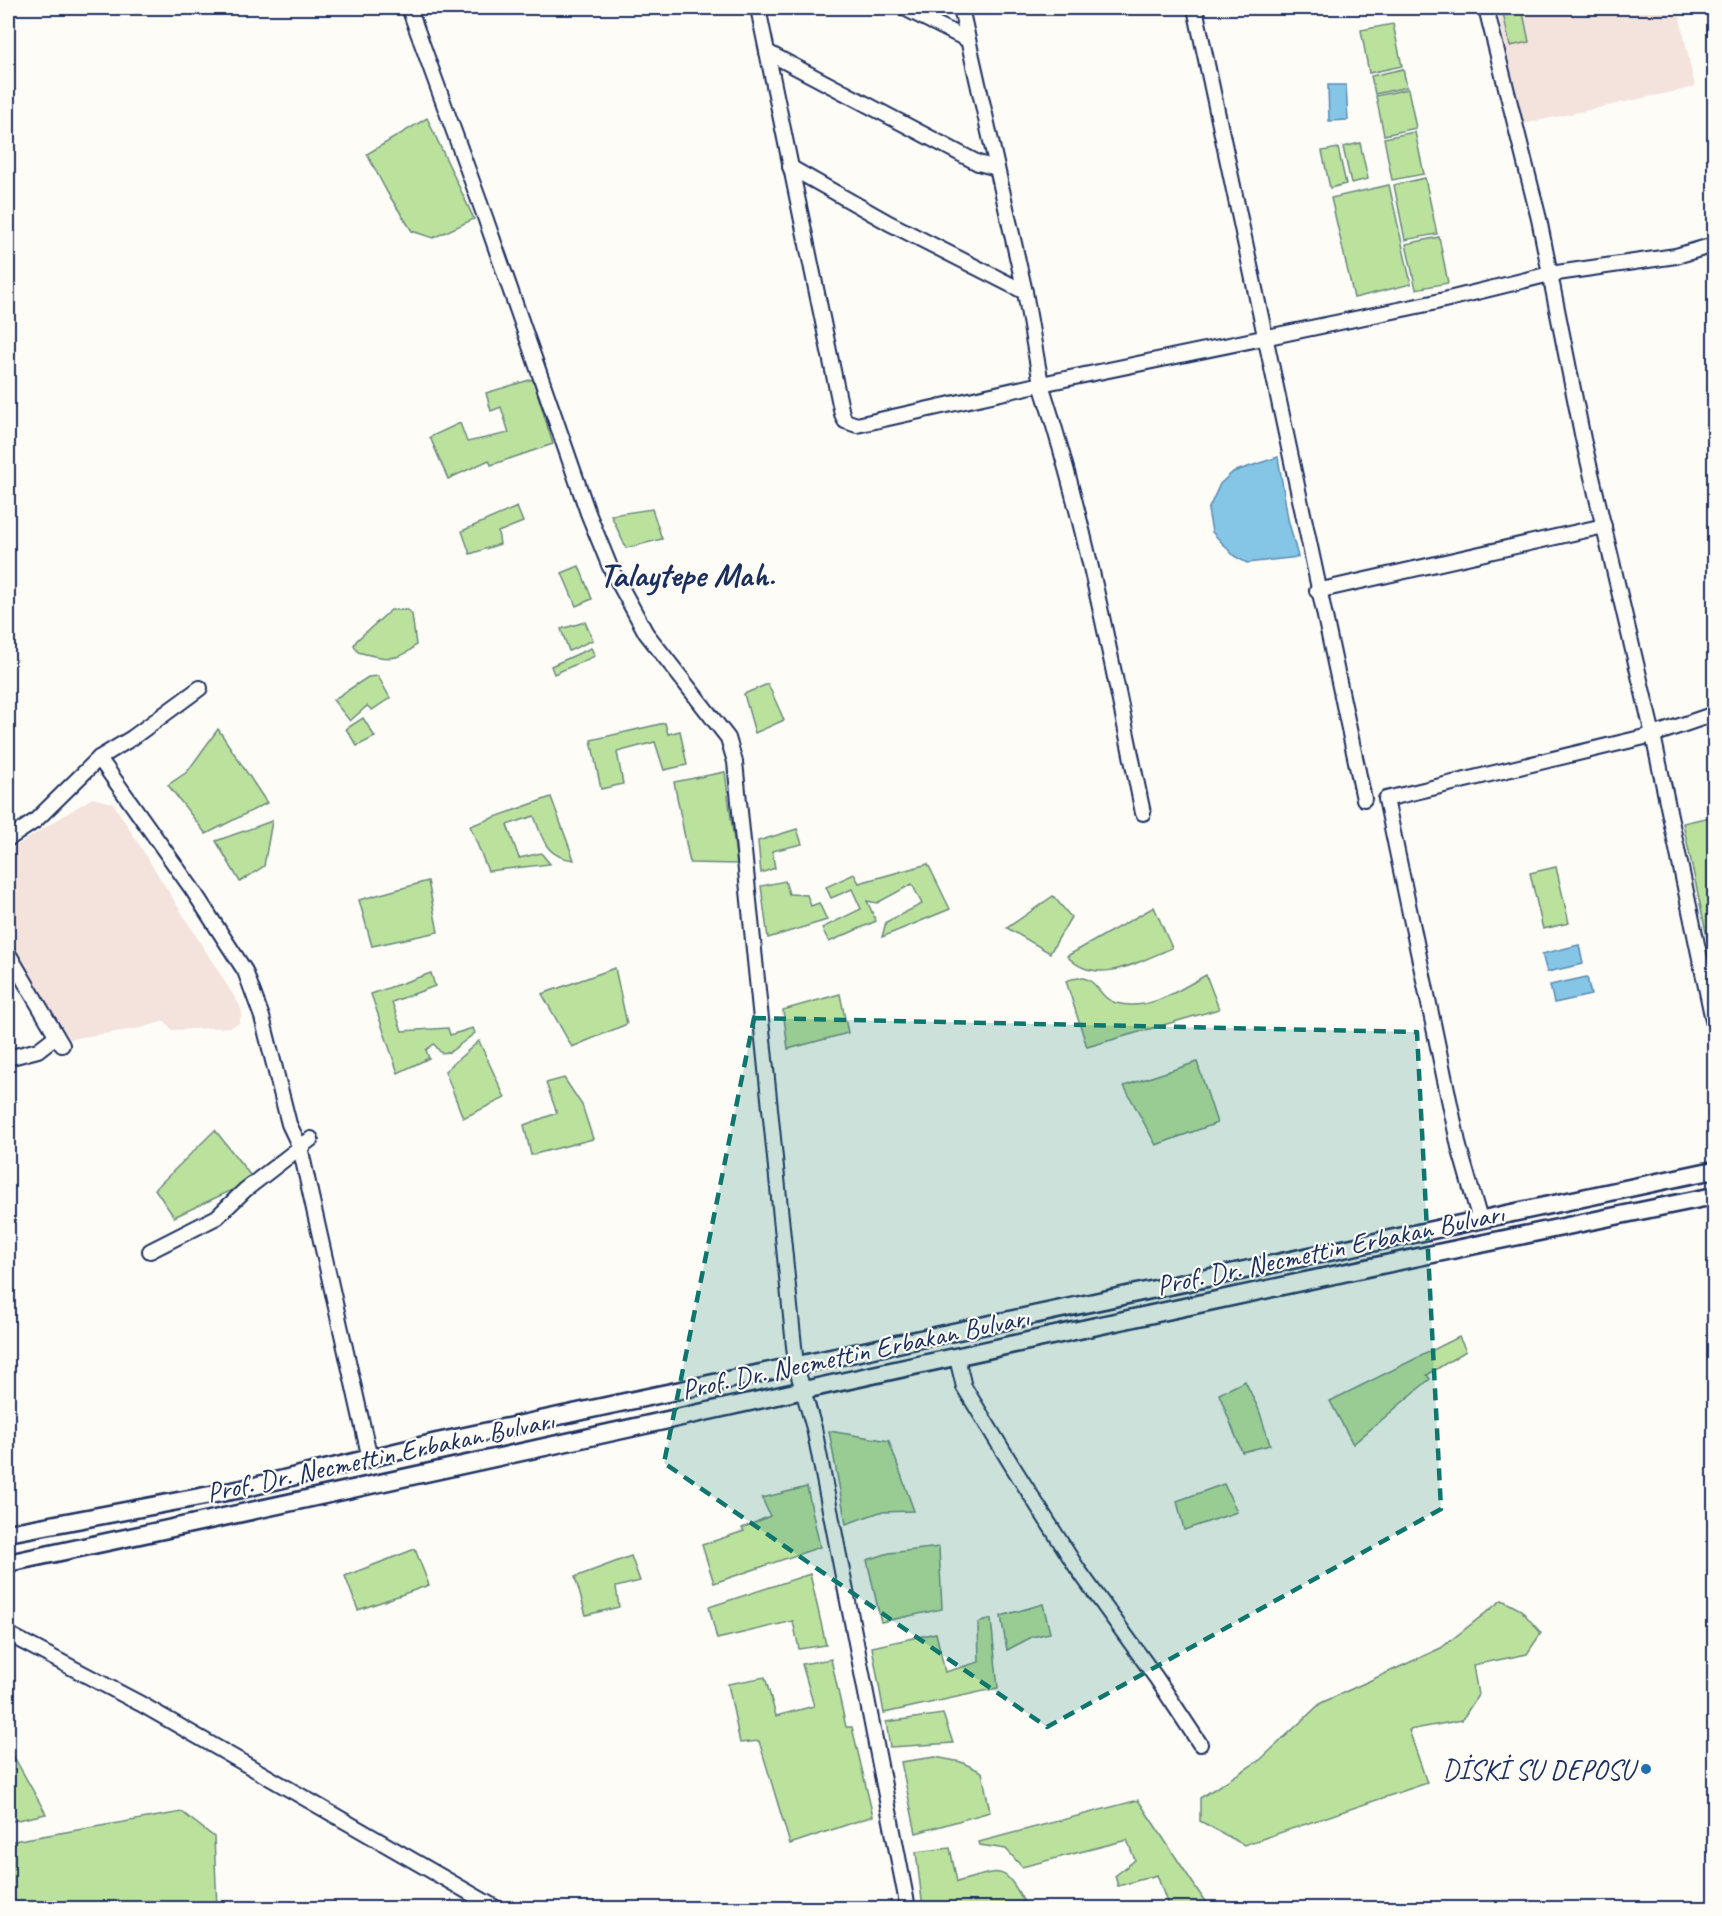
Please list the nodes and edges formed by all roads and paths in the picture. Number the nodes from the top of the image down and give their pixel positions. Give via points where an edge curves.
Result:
1 (409, 8) edge
2 (758, 8) edge
3 (904, 8) edge
4 (961, 8) edge
5 (1195, 8) edge
6 (1486, 8) edge
7 (968, 40) junction
8 (767, 51) junction
9 (790, 166) junction
10 (997, 168) junction
11 (1714, 245) edge
12 (1550, 274) junction
13 (1025, 292) junction
14 (1263, 336) junction
15 (1041, 384) junction
16 (1604, 526) junction
17 (1317, 591) junction
18 (200, 688) dead end
19 (1714, 714) edge
20 (1653, 735) junction
21 (99, 758) junction
22 (1364, 799) dead end
23 (1143, 813) dead end
24 (8, 839) edge
25 (8, 953) edge
26 (1714, 1025) edge
27 (8, 1058) edge
28 (305, 1143) junction
29 (1714, 1170) edge
30 (1714, 1196) edge
31 (1480, 1220) junction
32 (150, 1251) dead end
33 (957, 1358) junction
34 (796, 1366) junction
35 (802, 1393) junction
36 (370, 1459) junction
37 (8, 1533) edge
38 (8, 1563) edge
39 (8, 1634) edge
40 (1200, 1744) dead end
41 (496, 1908) edge
42 (908, 1908) edge

1 - 34 street via 610,567 646,633 728,738 735,762
2 - 8 street
3 - 7 street
4 - 7 street
5 - 14 street
6 - 12 street
7 - 10 street
8 - 9 street
8 - 10 street via 978,163
9 - 13 street via 889,223
9 - 15 street via 845,421 857,425
10 - 13 street
11 - 12 street via 1676,256
12 - 14 street via 1432,303
12 - 16 street
13 - 15 street
14 - 15 street
14 - 17 street
15 - 23 street via 1093,577
16 - 17 street
16 - 20 street
17 - 22 street
18 - 21 street
19 - 20 street
20 - 26 street
20 - 31 street via 1386,799 1460,1148
21 - 24 street via 35,821
21 - 28 street via 245,971 262,1017 289,1124
25 - 27 street via 59,1040
28 - 32 street via 217,1217
28 - 36 street
29 - 31 main road, Prof. Dr. Necmettin Erbakan Bulvarı
30 - 33 main road, Prof. Dr. Necmettin Erbakan Bulvarı
31 - 34 main road, Prof. Dr. Necmettin Erbakan Bulvarı
33 - 35 main road, Prof. Dr. Necmettin Erbakan Bulvarı
33 - 40 street via 964,1387 1013,1467 1077,1568
34 - 35 street
34 - 36 main road, Prof. Dr. Necmettin Erbakan Bulvarı
35 - 38 main road, Prof. Dr. Necmettin Erbakan Bulvarı
35 - 42 street via 814,1428
36 - 37 main road, Prof. Dr. Necmettin Erbakan Bulvarı via 242,1489
39 - 41 street via 141,1704

